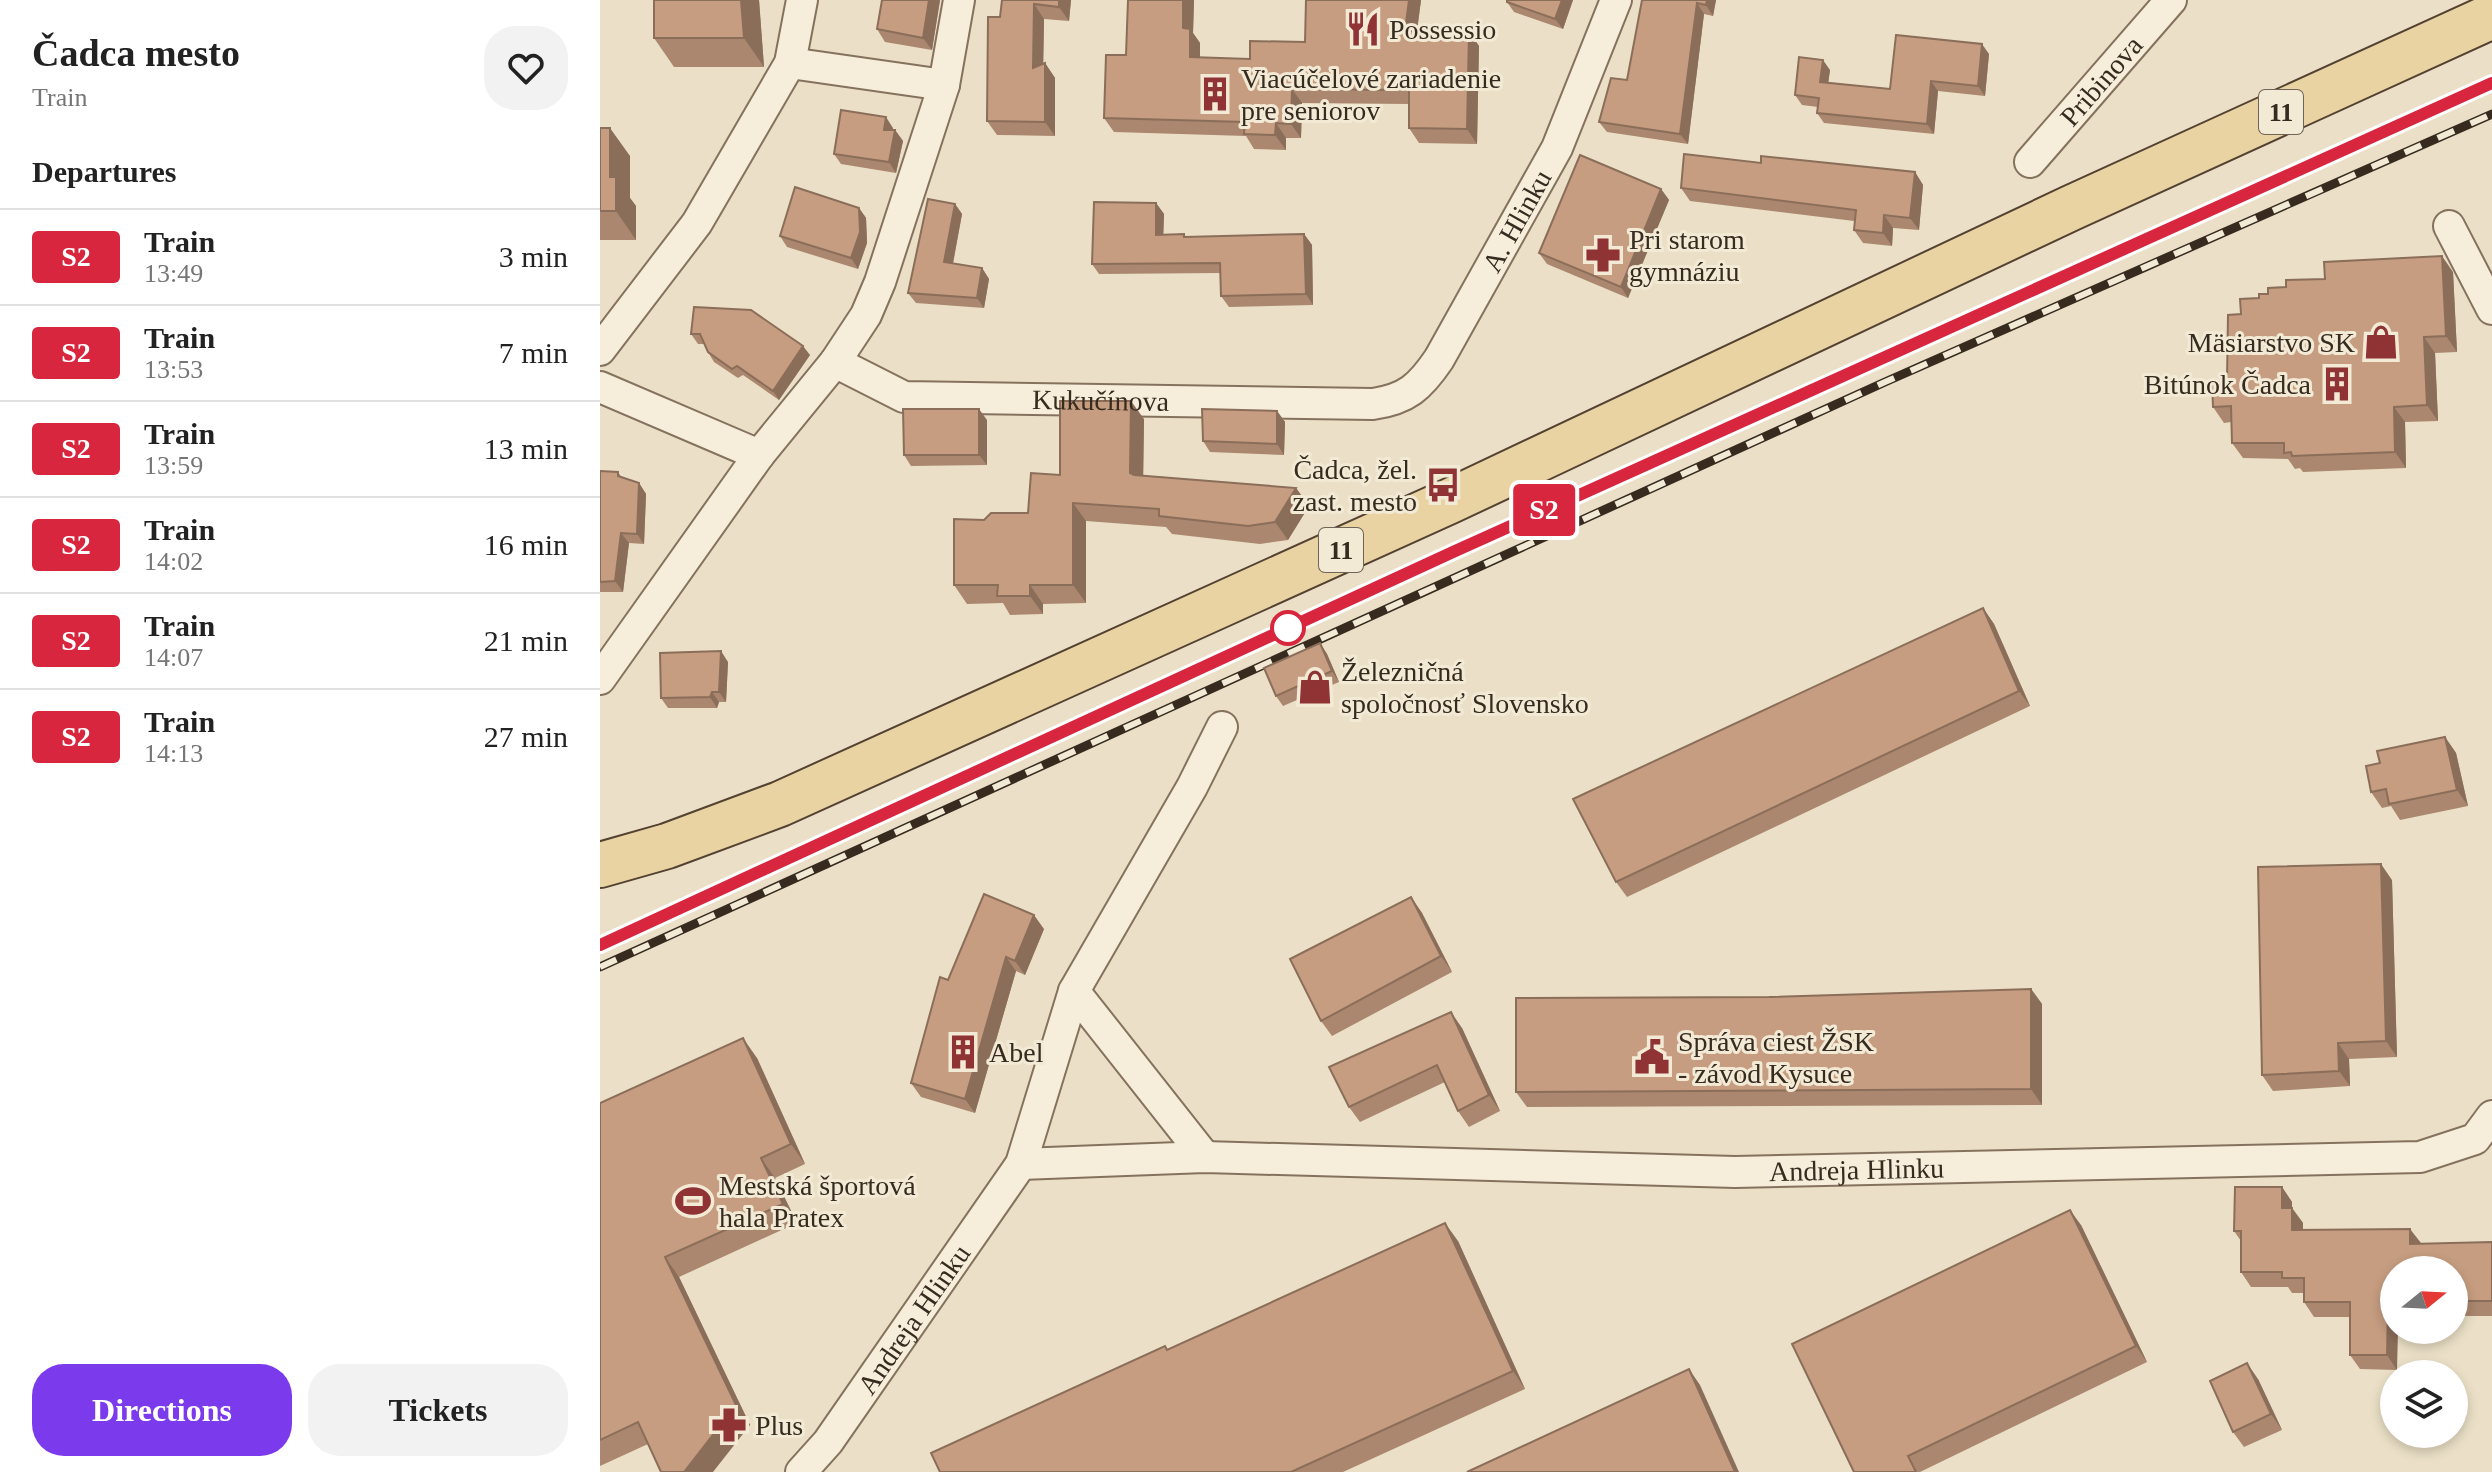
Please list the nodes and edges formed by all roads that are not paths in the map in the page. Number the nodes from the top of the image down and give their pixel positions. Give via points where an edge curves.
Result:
1 (802, 0) edge
2 (959, 0) edge
3 (1616, 0) edge
4 (2171, 0) edge
5 (2492, 16) edge
6 (790, 63) junction
7 (944, 85) junction
8 (2030, 162) dead end
9 (2449, 226) dead end
10 (2492, 309) edge
11 (600, 350) edge
12 (835, 362) junction
13 (600, 387) edge
14 (1373, 404) joint
15 (759, 455) junction
16 (605, 662) edge
17 (1222, 727) dead end
18 (600, 865) edge
19 (1074, 991) junction
20 (2492, 1116) edge
21 (1205, 1157) junction
22 (1021, 1164) junction
23 (801, 1472) edge

1 - 6 street
2 - 7 street
3 - 14 street, A. Hlinku via 1557,148 1439,359 1416,390
4 - 8 street, Pribinova
5 - 18 main road, 11 via 1450,501 780,804
6 - 7 street
6 - 11 street via 697,223
7 - 12 street via 880,282
9 - 10 street
12 - 14 street, Kukučínova via 904,397
12 - 15 street
13 - 15 street
15 - 16 street
17 - 19 street, Andreja Hlinku
19 - 21 street
19 - 22 street, Andreja Hlinku
20 - 21 street, Andreja Hlinku via 2475,1139 2420,1157 1735,1172
21 - 22 street, Andreja Hlinku
22 - 23 street, Andreja Hlinku via 828,1442

